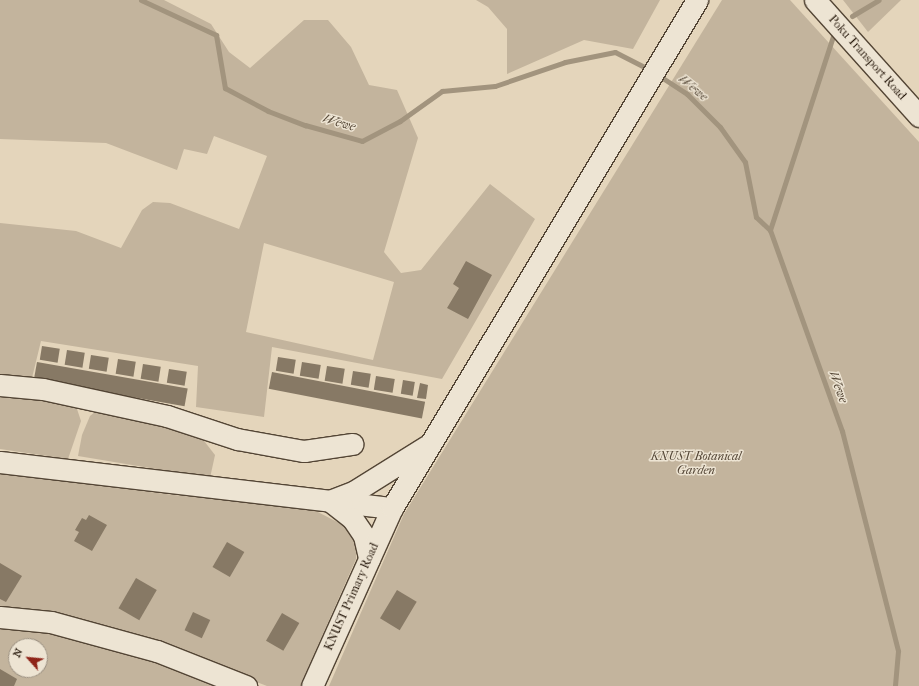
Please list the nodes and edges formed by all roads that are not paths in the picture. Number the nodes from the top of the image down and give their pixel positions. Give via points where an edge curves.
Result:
1 (697, 0) edge
2 (815, 0) edge
3 (919, 116) edge
4 (0, 385) edge
5 (431, 443) junction
6 (352, 444) dead end
7 (0, 462) edge
8 (330, 501) junction
9 (392, 508) junction
10 (370, 558) junction
11 (0, 617) edge
12 (246, 686) edge
13 (312, 686) edge

1 - 5 street, KNUST Primary Road
2 - 3 street, Poku Transport Road
4 - 6 street via 43,389 167,416 237,439 304,451
5 - 8 street via 355,491
5 - 9 street, KNUST Primary Road
7 - 8 street
8 - 9 street
8 - 10 street via 352,518 360,530
9 - 10 street, KNUST Primary Road
10 - 13 street, KNUST Primary Road
11 - 12 street via 51,622 157,651

